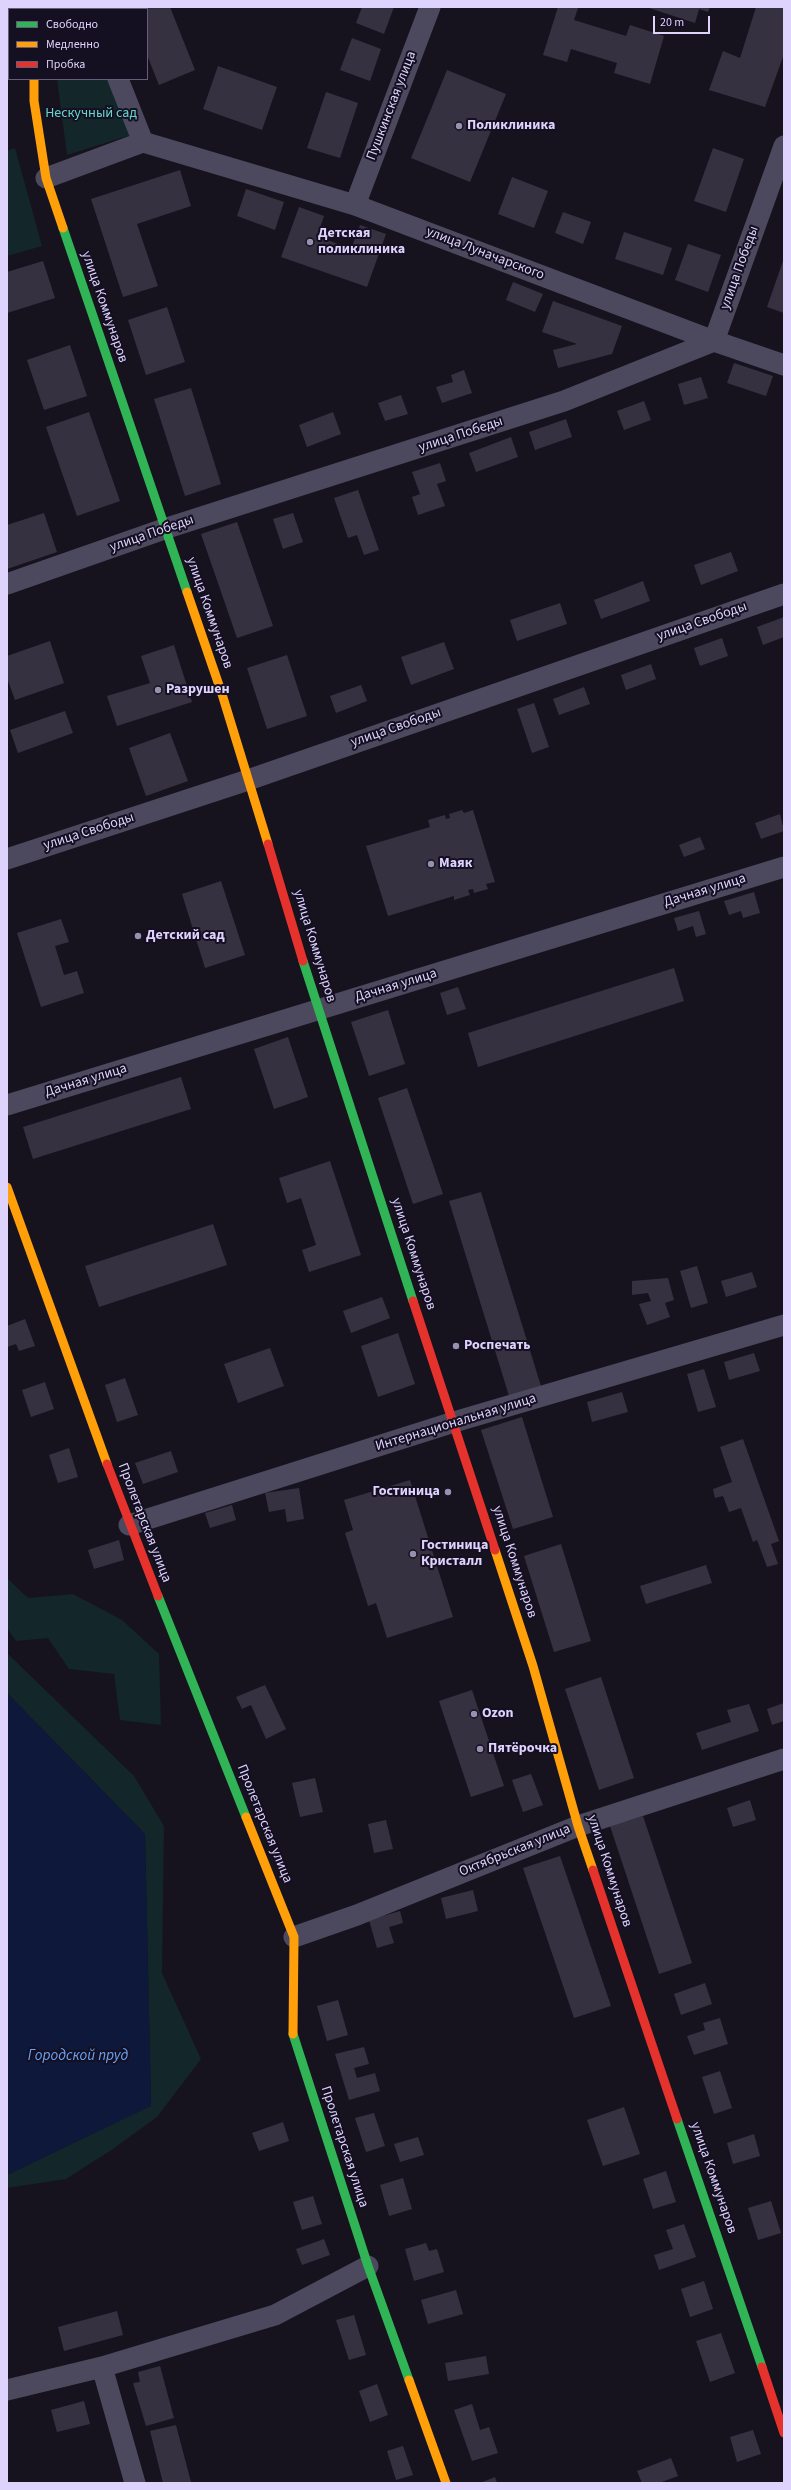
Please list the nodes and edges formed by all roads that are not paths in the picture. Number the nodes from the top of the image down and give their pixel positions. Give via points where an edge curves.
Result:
1 (430, 7) edge
2 (34, 80) edge
3 (118, 80) edge
4 (143, 142) junction
5 (784, 146) edge
6 (46, 178) junction
7 (355, 205) junction
8 (714, 341) junction
9 (784, 365) edge
10 (164, 530) junction
11 (7, 584) edge
12 (784, 594) edge
13 (248, 780) junction
14 (7, 859) edge
15 (784, 867) edge
16 (318, 1010) junction
17 (7, 1105) edge
18 (7, 1187) edge
19 (784, 1325) edge
20 (454, 1422) junction
21 (129, 1525) junction
22 (784, 1759) edge
23 (578, 1826) junction
24 (294, 1937) junction
25 (368, 2266) junction
26 (102, 2368) junction
27 (7, 2390) edge
28 (784, 2433) edge
29 (135, 2483) edge
30 (446, 2483) edge

1 - 7 street, Пушкинская улица
2 - 6 main road, улица Коммунаров via 34,101
3 - 4 street
4 - 6 street
4 - 7 street, улица Луначарского
5 - 8 street, улица Победы
6 - 10 main road, улица Коммунаров
7 - 8 street, улица Луначарского
8 - 9 street, улица Луначарского
8 - 10 street, улица Победы via 564,401
10 - 11 street, улица Победы
10 - 13 main road, улица Коммунаров via 222,694
12 - 13 street, улица Свободы
13 - 14 street, улица Свободы
13 - 16 main road, улица Коммунаров
15 - 16 street, Дачная улица
16 - 17 street, Дачная улица
16 - 20 main road, улица Коммунаров
18 - 21 main road, Пролетарская улица
19 - 20 street, Интернациональная улица
20 - 21 street, Интернациональная улица
20 - 23 main road, улица Коммунаров via 533,1666
21 - 24 main road, Пролетарская улица
22 - 23 street, Октябрьская улица
23 - 24 street, Октябрьская улица via 357,1915
23 - 28 main road, улица Коммунаров
24 - 25 main road, Пролетарская улица via 293,2036
25 - 26 street via 275,2315
25 - 30 main road, Пролетарская улица
26 - 27 street
26 - 29 street

